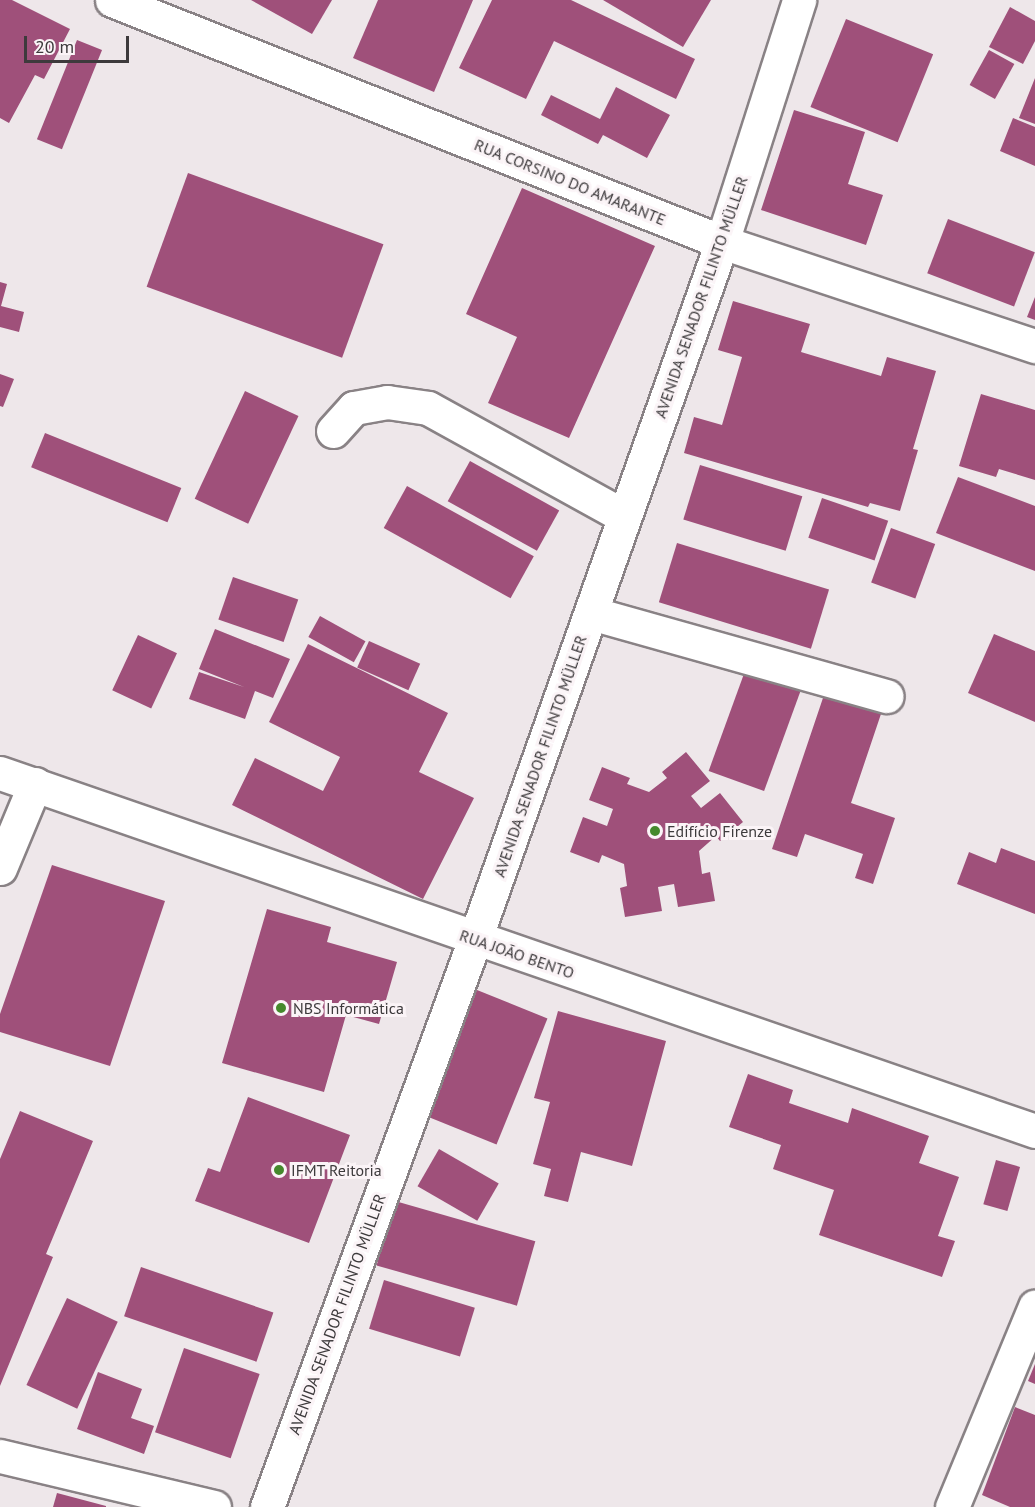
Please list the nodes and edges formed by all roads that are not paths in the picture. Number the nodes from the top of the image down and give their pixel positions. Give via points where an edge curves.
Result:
1 (112, 0) edge
2 (799, 0) edge
3 (722, 242) junction
4 (1035, 346) edge
5 (333, 431) dead end
6 (624, 516) junction
7 (591, 613) junction
8 (887, 696) dead end
9 (0, 773) edge
10 (35, 784) junction
11 (0, 868) edge
12 (475, 939) junction
13 (1035, 1131) edge
14 (1035, 1307) edge
15 (0, 1456) edge
16 (214, 1507) edge
17 (267, 1507) edge
18 (952, 1507) edge

1 - 3 street, RUA CORSINO DO AMARANTE
2 - 3 street, AVENIDA SENADOR FILINTO MÜLLER
3 - 4 street, RUA CORSINO DO AMARANTE
3 - 6 street, AVENIDA SENADOR FILINTO MÜLLER
5 - 6 street via 354,408 387,402 428,408
6 - 7 street, AVENIDA SENADOR FILINTO MÜLLER
7 - 8 street
7 - 12 street, AVENIDA SENADOR FILINTO MÜLLER
9 - 10 street, RUA JOÃO BENTO
10 - 11 street
10 - 12 street, RUA JOÃO BENTO
12 - 13 street, RUA JOÃO BENTO
12 - 17 street, AVENIDA SENADOR FILINTO MÜLLER
14 - 18 street
15 - 16 street

